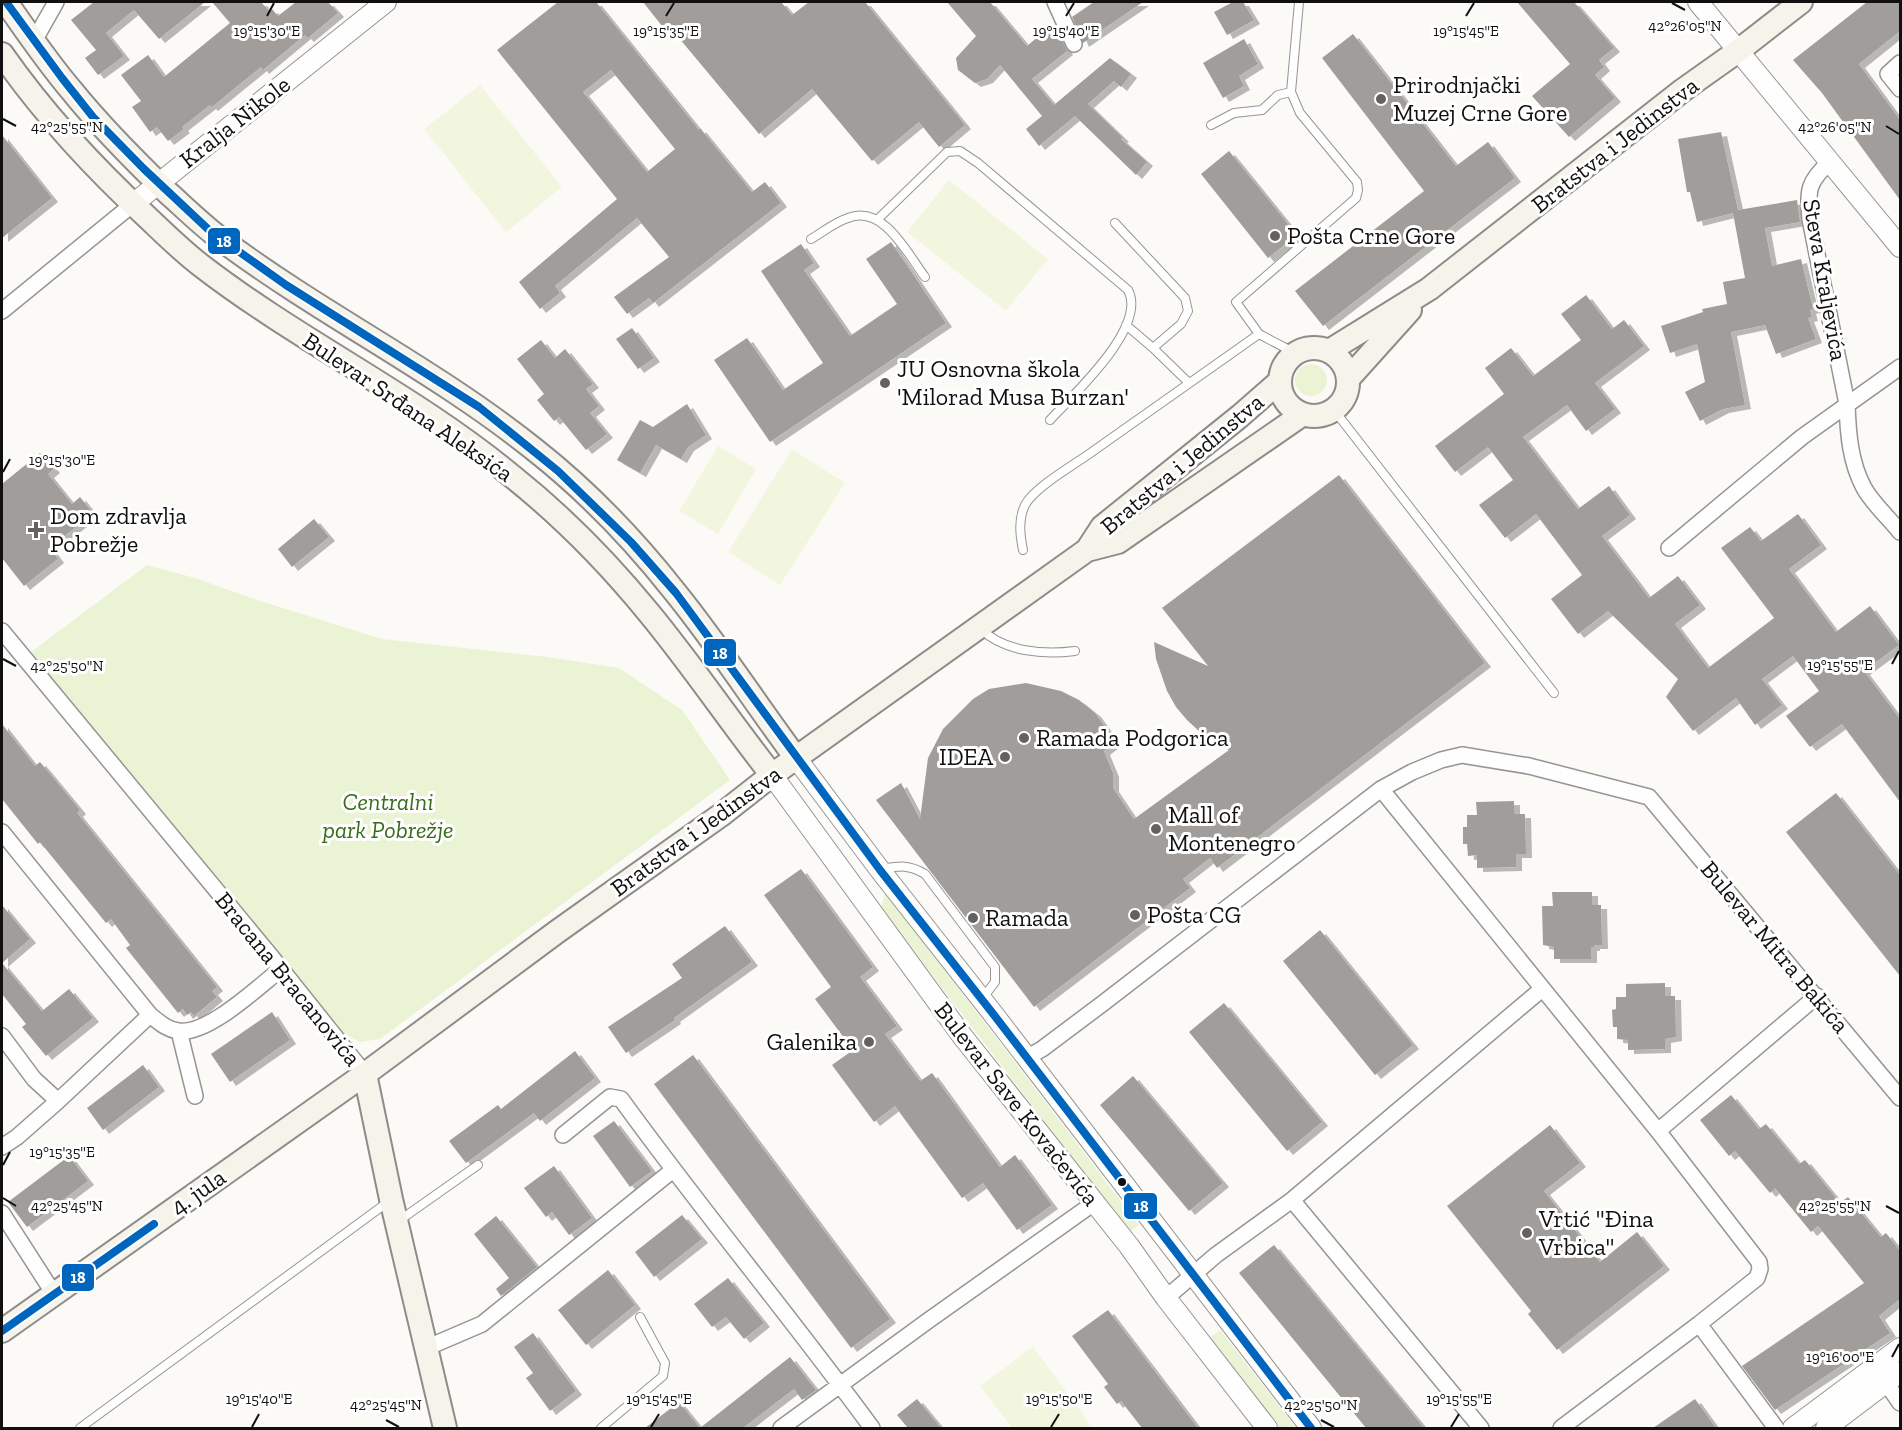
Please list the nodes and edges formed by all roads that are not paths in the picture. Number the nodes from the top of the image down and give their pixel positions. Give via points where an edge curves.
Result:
1 (6, 2) edge
2 (56, 2) edge
3 (386, 2) edge
4 (1055, 2) edge
5 (1299, 2) edge
6 (1698, 2) edge
7 (1801, 2) edge
8 (34, 41) junction
9 (1074, 44) dead end
10 (1738, 51) junction
11 (2, 54) edge
12 (1900, 63) edge
13 (1900, 89) edge
14 (1291, 92) junction
15 (1211, 125) dead end
16 (1830, 162) junction
17 (159, 183) junction
18 (133, 204) junction
19 (878, 219) junction
20 (1115, 224) dead end
21 (811, 239) dead end
22 (1900, 247) edge
23 (925, 276) dead end
24 (1429, 289) junction
25 (2, 311) edge
26 (1126, 325) junction
27 (1259, 334) junction
28 (1153, 348) junction
29 (1329, 351) junction
30 (1296, 353) junction
31 (1900, 367) edge
32 (1348, 380) junction
33 (1280, 381) junction
34 (1189, 383) junction
35 (1847, 404) junction
36 (1334, 410) junction
37 (1303, 414) junction
38 (1050, 420) dead end
39 (1900, 532) edge
40 (1669, 548) dead end
41 (1023, 550) dead end
42 (1081, 554) junction
43 (980, 628) junction
44 (2, 631) edge
45 (1075, 651) dead end
46 (1554, 693) dead end
47 (796, 758) junction
48 (772, 776) junction
49 (1381, 789) junction
50 (2, 832) edge
51 (880, 870) junction
52 (281, 969) junction
53 (1542, 989) junction
54 (1817, 996) junction
55 (981, 1000) junction
56 (150, 1015) junction
57 (179, 1031) junction
58 (2, 1036) edge
59 (1026, 1058) junction
60 (365, 1074) junction
61 (195, 1096) dead end
62 (1900, 1098) edge
63 (58, 1101) junction
64 (1658, 1131) junction
65 (563, 1135) dead end
66 (2, 1147) edge
67 (478, 1165) dead end
68 (673, 1170) junction
69 (391, 1199) junction
70 (1292, 1200) junction
71 (1094, 1203) junction
72 (2, 1214) edge
73 (397, 1223) junction
74 (1194, 1274) junction
75 (54, 1294) junction
76 (1166, 1298) junction
77 (640, 1317) dead end
78 (1699, 1324) junction
79 (2, 1331) edge
80 (426, 1348) junction
81 (1900, 1348) edge
82 (1887, 1374) edge
83 (840, 1384) junction
84 (1900, 1403) edge
85 (80, 1428) edge
86 (445, 1428) edge
87 (601, 1428) edge
88 (781, 1428) edge
89 (872, 1428) edge
90 (1267, 1428) edge
91 (1311, 1428) edge
92 (1481, 1428) edge
93 (1561, 1428) edge
94 (1776, 1428) edge
95 (1793, 1428) edge
96 (1826, 1428) edge

1 - 8 main road, Bulevar Srđana Aleksića
2 - 8 street
3 - 17 street, Kralja Nikole
4 - 9 street
5 - 14 lane
6 - 10 street
7 - 10 main road, Bratstva i Jedinstva
8 - 17 main road, Bulevar Srđana Aleksića via 70,90
10 - 16 street
10 - 24 main road, Bratstva i Jedinstva
11 - 18 main road, Bulevar Srđana Aleksića via 66,137
12 - 13 street via 1888,74
14 - 15 lane via 1278,95 1262,111 1234,113
14 - 27 lane via 1300,113 1357,182 1358,190 1356,198 1236,302
16 - 22 street
16 - 35 street, Steva Kraljevića via 1809,189 1809,219
17 - 18 street, Kralja Nikole
17 - 47 main road, Bulevar Srđana Aleksića via 224,242 478,407 536,450 588,497 676,592
18 - 25 street, Kralja Nikole
18 - 48 main road, Bulevar Srđana Aleksića via 203,267 458,434 562,520 650,614
19 - 21 lane via 857,215
19 - 23 lane
19 - 26 lane via 947,152 960,151 1128,290 1132,298
20 - 28 lane via 1185,298 1188,311 1181,324
24 - 29 main road, Bratstva i Jedinstva
24 - 32 main road, Bratstva i Jedinstva
26 - 28 lane
26 - 38 lane via 1106,361
27 - 30 lane
27 - 34 lane
28 - 34 lane
29 - 30 main road via 1306,348
29 - 32 main road via 1339,358
30 - 33 main road via 1287,360
31 - 35 street
32 - 36 main road via 1347,391
33 - 37 main road via 1286,402
33 - 42 main road, Bratstva i Jedinstva via 1102,527
34 - 41 lane via 1032,495 1020,519
35 - 39 street, Steva Kraljevića via 1854,463 1865,489
35 - 40 street
36 - 37 main road via 1314,416
36 - 46 lane
37 - 42 main road, Bratstva i Jedinstva via 1118,542
42 - 43 main road, Bratstva i Jedinstva
43 - 45 lane via 996,642 1009,646 1054,654
43 - 47 main road, Bratstva i Jedinstva
44 - 52 street, Bracana Bracanovića
47 - 48 main road, Bratstva i Jedinstva
47 - 51 street, Bulevar Save Kovačevića
48 - 60 main road, Bratstva i Jedinstva
48 - 71 street, Bulevar Save Kovačevića via 963,1037
49 - 53 street
49 - 54 street, Bulevar Mitra Bakića via 1412,772 1461,755 1529,766 1649,797
49 - 59 street
50 - 56 street
51 - 55 street, Bulevar Save Kovačevića
51 - 55 lane via 903,865 925,874 995,967 995,982
52 - 57 street via 211,1023 194,1031
52 - 60 street, Bracana Bracanovića
53 - 64 street
53 - 70 street
54 - 62 street, Bulevar Mitra Bakića
54 - 64 street
55 - 59 street, Bulevar Save Kovačevića
56 - 57 street via 165,1027
56 - 63 street
57 - 61 street
58 - 63 street via 34,1078
59 - 74 street, Bulevar Save Kovačevića
60 - 69 main road, Bracana Bracanovića
60 - 75 main road, 4. jula
63 - 66 street
64 - 78 street via 1759,1262 1757,1278
65 - 68 street via 610,1097 616,1097
67 - 73 lane
68 - 80 street via 482,1324
68 - 83 street
69 - 73 main road, Bracana Bracanovića
69 - 85 lane
70 - 74 street
70 - 92 street
71 - 76 street, Bulevar Save Kovačevića
71 - 83 street
72 - 75 street
73 - 80 main road, Bracana Bracanovića
74 - 76 street
74 - 91 street, Bulevar Save Kovačevića
75 - 79 main road, 4. jula
76 - 90 street, Bulevar Save Kovačevića
77 - 87 lane via 665,1363 663,1376
78 - 93 street
78 - 94 street
80 - 86 main road, Bracana Bracanovića
81 - 82 street
82 - 84 street
82 - 95 street
82 - 96 street
83 - 88 street
83 - 89 street

